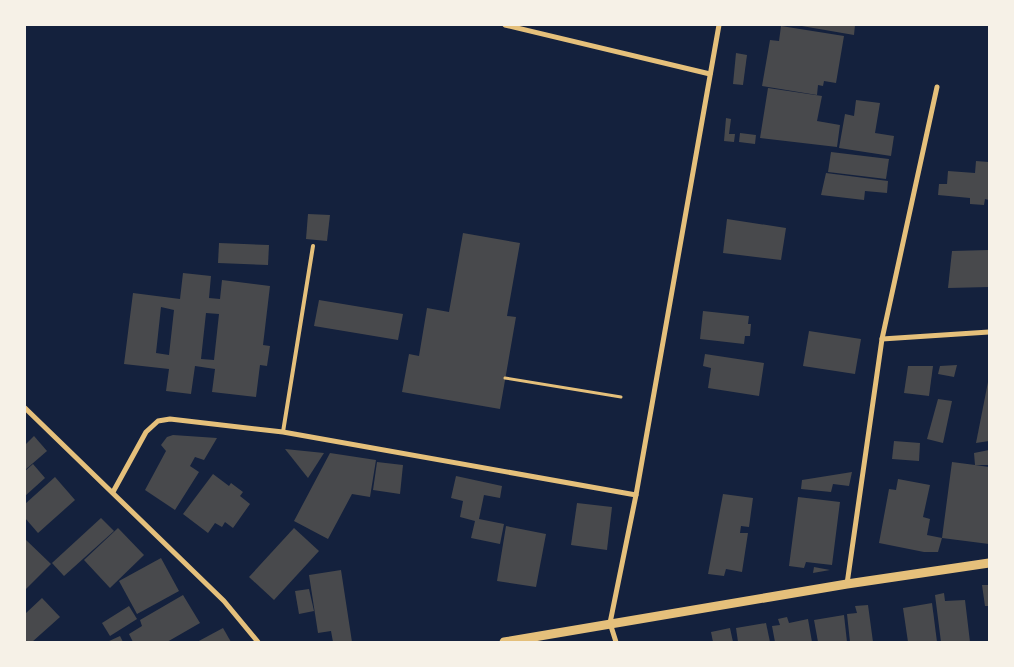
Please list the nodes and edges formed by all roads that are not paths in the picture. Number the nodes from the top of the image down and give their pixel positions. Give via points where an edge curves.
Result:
1 (505, 25) edge
2 (719, 25) edge
3 (710, 74) junction
4 (937, 87) dead end
5 (313, 246) dead end
6 (989, 332) edge
7 (882, 339) junction
8 (25, 408) edge
9 (283, 432) junction
10 (113, 492) junction
11 (636, 495) junction
12 (989, 563) edge
13 (847, 584) junction
14 (610, 623) junction
15 (258, 642) edge
16 (504, 642) edge
17 (616, 642) edge

1 - 3 street
2 - 3 street
3 - 11 street
4 - 7 street
5 - 9 lane
6 - 7 street
7 - 13 street
8 - 10 street
9 - 10 street via 170,419 151,426
9 - 11 street
10 - 15 street via 224,601
11 - 14 street
12 - 13 street
13 - 14 street
14 - 16 street
14 - 17 street

